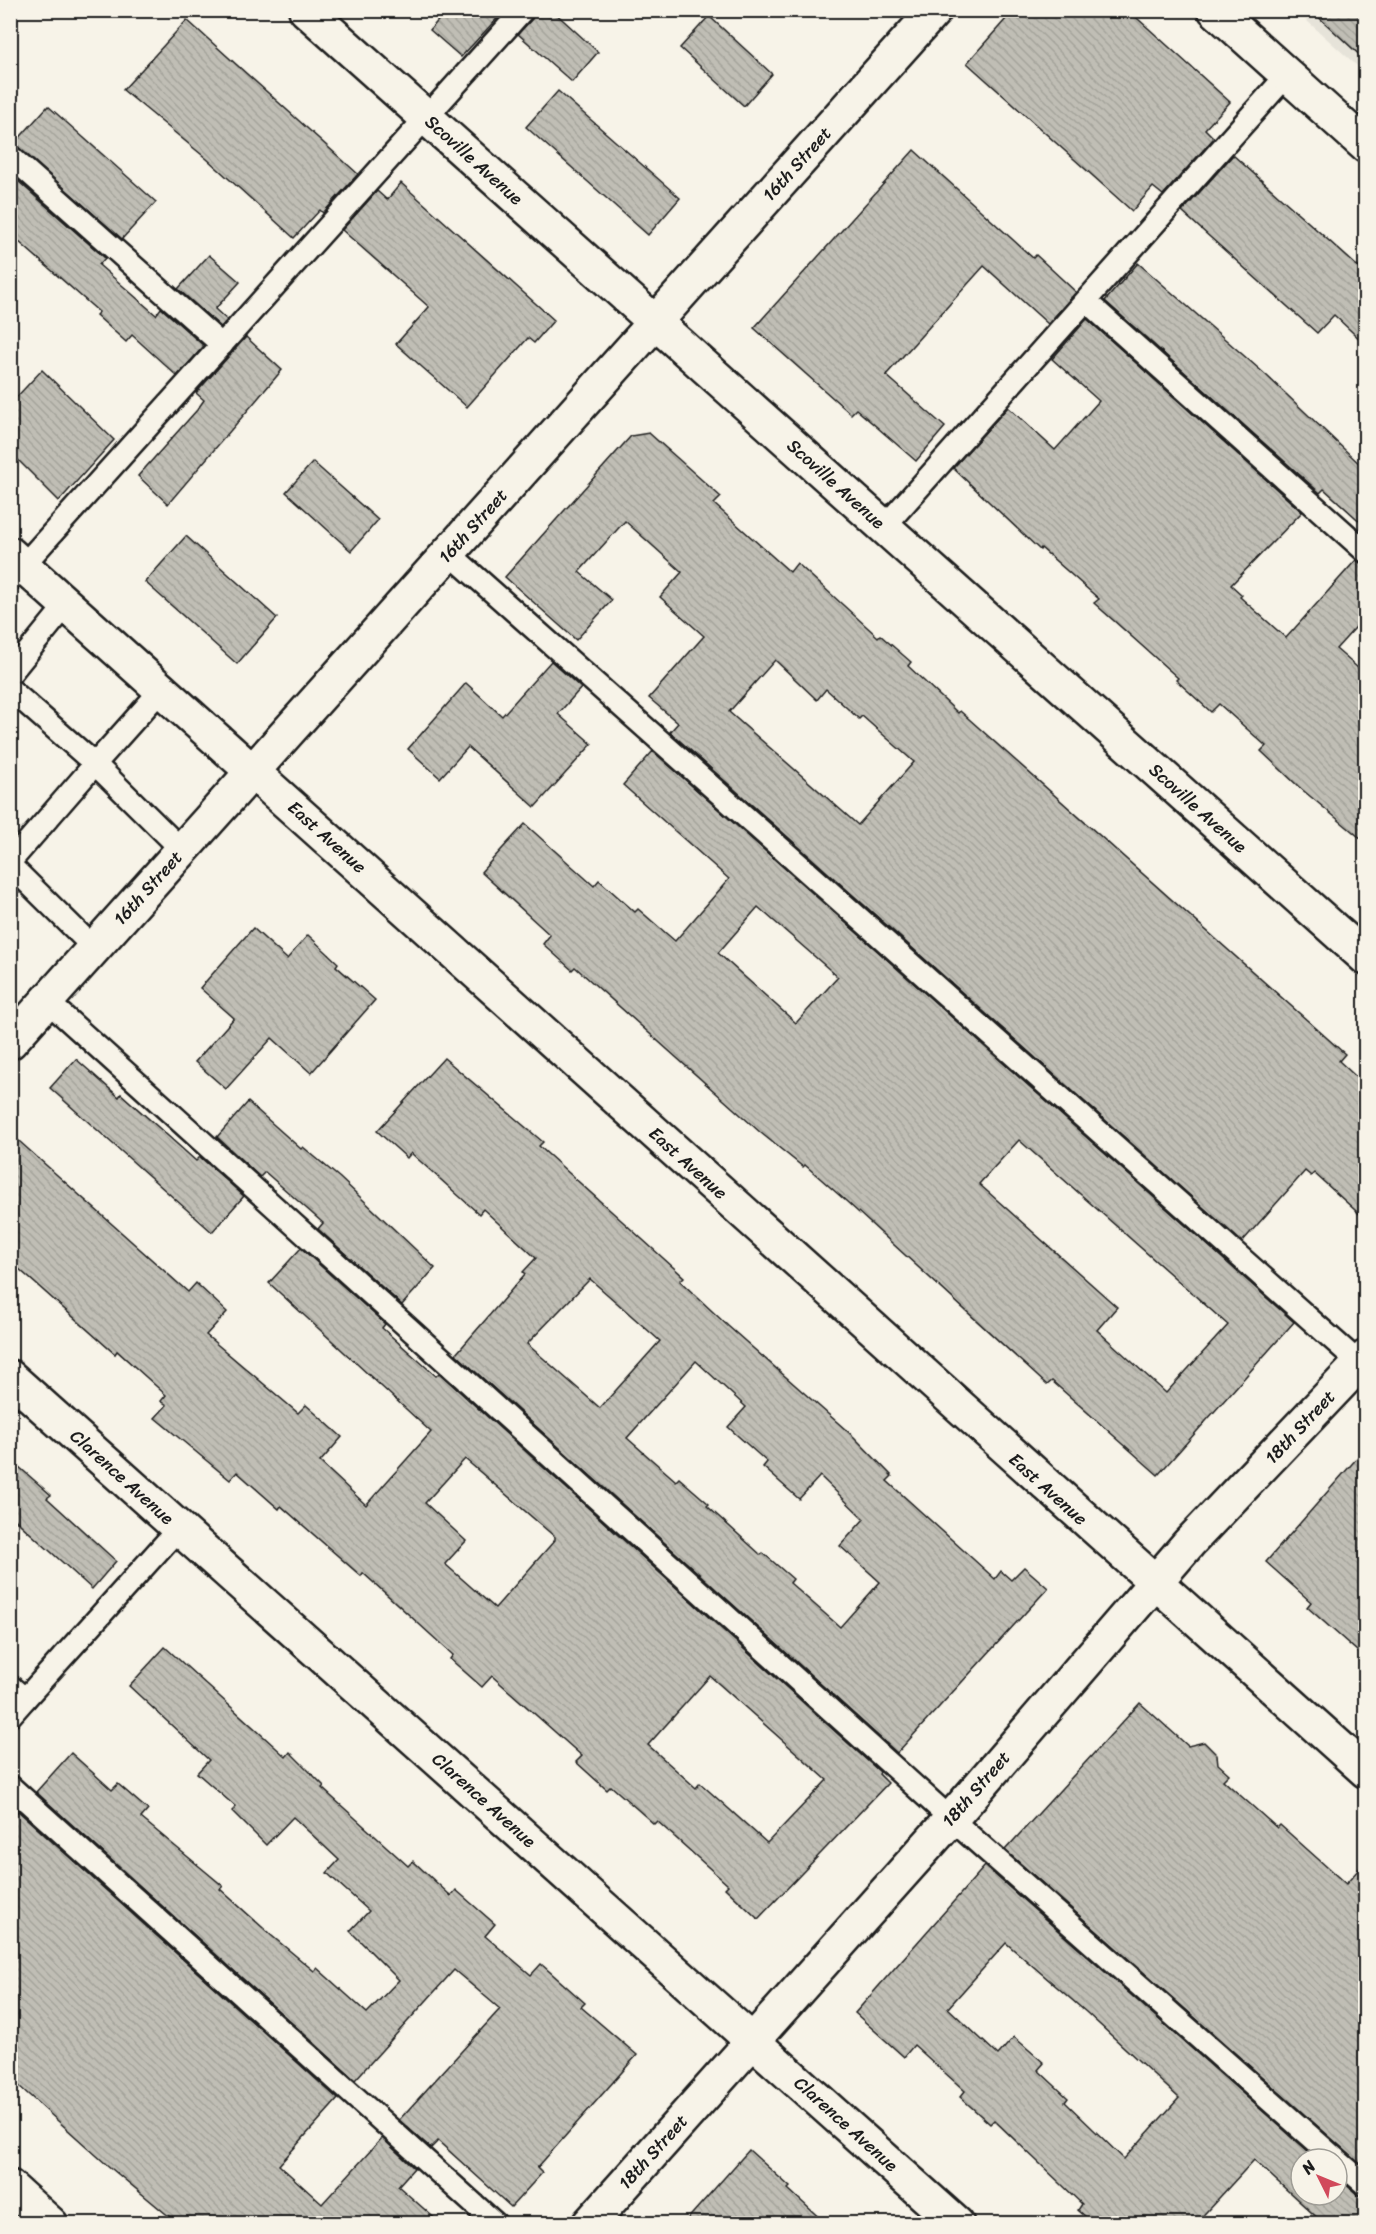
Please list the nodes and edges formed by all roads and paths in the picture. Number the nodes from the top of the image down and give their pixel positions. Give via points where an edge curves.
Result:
1 (306, 10) edge
2 (522, 10) edge
3 (935, 10) edge
4 (1215, 10) edge
5 (1287, 75) junction
6 (426, 118) junction
7 (1365, 146) edge
8 (10, 156) edge
9 (1087, 302) junction
10 (655, 323) junction
11 (222, 345) junction
12 (884, 527) junction
13 (1365, 552) edge
14 (449, 553) junction
15 (15, 566) edge
16 (67, 604) junction
17 (10, 674) edge
18 (10, 689) edge
19 (162, 689) junction
20 (94, 764) junction
21 (253, 771) junction
22 (182, 850) junction
23 (10, 863) edge
24 (94, 948) junction
25 (1365, 958) edge
26 (47, 1001) junction
27 (10, 1042) edge
28 (1363, 1363) edge
29 (10, 1377) edge
30 (179, 1528) junction
31 (1154, 1583) junction
32 (18, 1693) edge
33 (10, 1716) edge
34 (1365, 1771) edge
35 (10, 1786) edge
36 (951, 1819) junction
37 (752, 2041) junction
38 (1321, 2147) edge
39 (1349, 2172) edge
40 (1365, 2186) edge
41 (10, 2187) edge
42 (51, 2223) edge
43 (496, 2223) edge
44 (589, 2223) edge
45 (957, 2223) edge

1 - 6 street, Scoville Avenue
2 - 6 lane
3 - 10 street, 16th Street
4 - 5 street
5 - 7 street
5 - 9 lane
6 - 10 street, Scoville Avenue
6 - 11 lane
8 - 11 lane
9 - 12 lane
9 - 13 lane
10 - 12 street, Scoville Avenue
10 - 14 street, 16th Street
11 - 15 lane
12 - 25 street, Scoville Avenue
14 - 21 street, 16th Street
14 - 28 lane
15 - 16 street, East Avenue
16 - 17 lane
16 - 19 street, East Avenue
18 - 20 lane
19 - 20 lane
19 - 21 street, East Avenue
20 - 22 lane
20 - 23 lane
21 - 22 street, 16th Street
21 - 31 street, East Avenue
22 - 24 street, 16th Street
23 - 24 lane
24 - 26 street, 16th Street
26 - 27 street, 16th Street
26 - 36 lane
28 - 31 street, 18th Street
29 - 30 street, Clarence Avenue
30 - 32 lane
30 - 37 street, Clarence Avenue
31 - 34 street, East Avenue
31 - 36 street, 18th Street
32 - 33 lane
35 - 43 lane
36 - 37 street, 18th Street
36 - 38 lane
37 - 44 street, 18th Street
37 - 45 street, Clarence Avenue
39 - 40 lane
41 - 42 street

